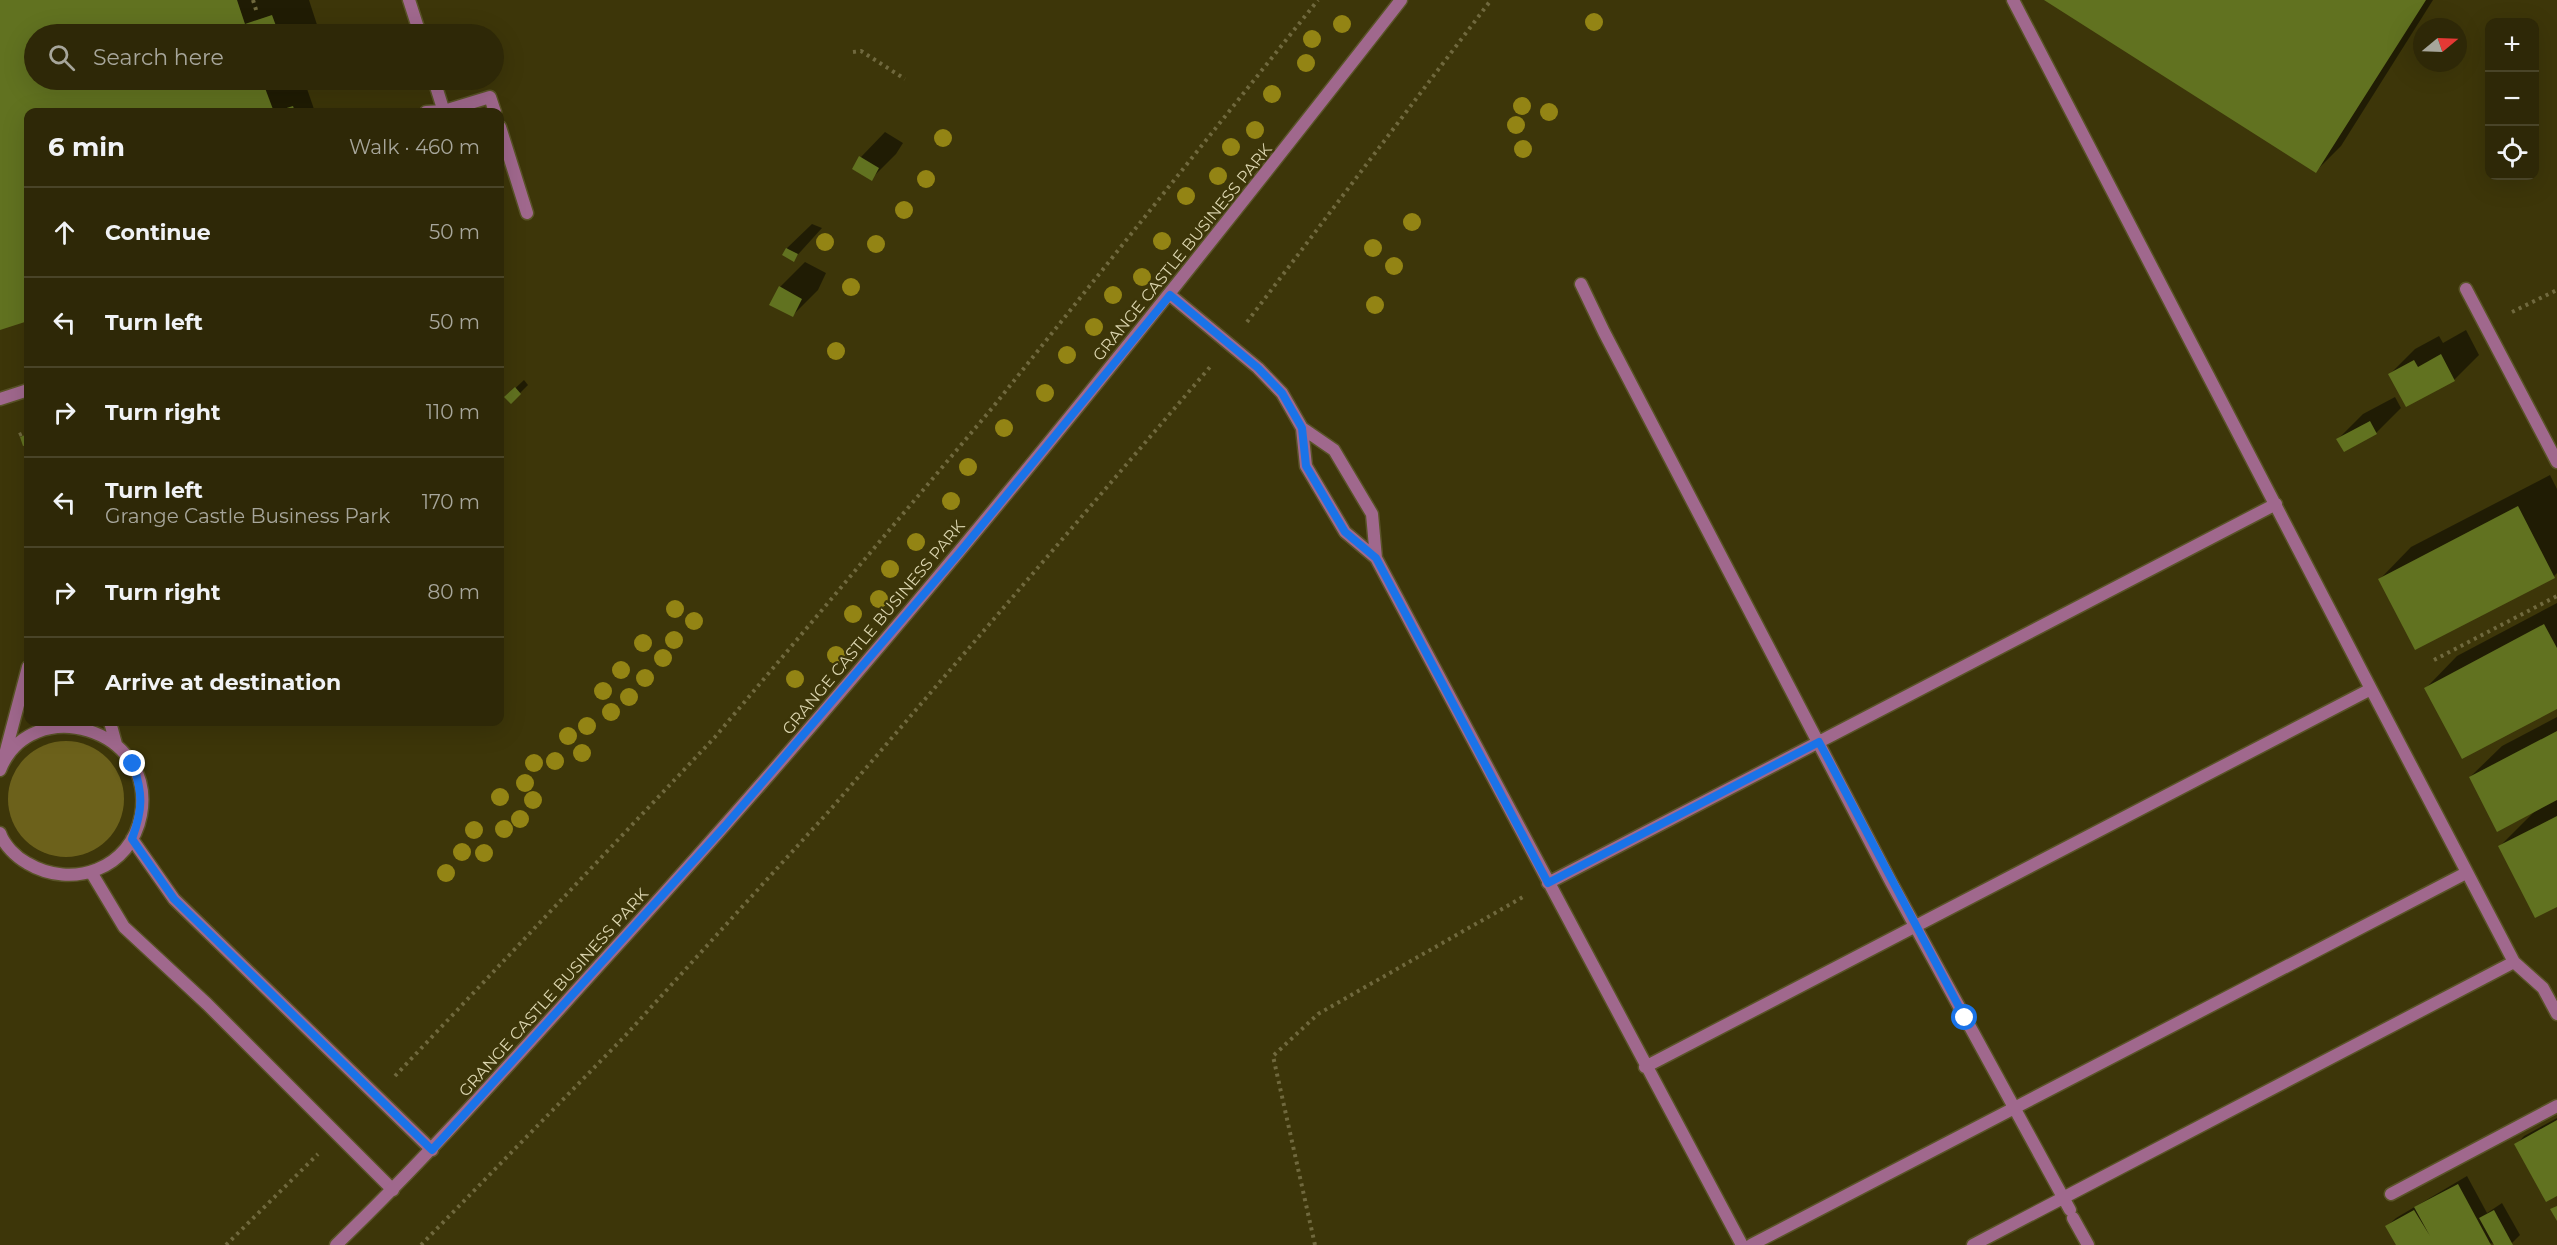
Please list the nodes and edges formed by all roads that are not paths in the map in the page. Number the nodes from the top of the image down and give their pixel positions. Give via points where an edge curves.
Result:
1 (409, 0) edge
2 (1401, 0) edge
3 (2013, 0) edge
4 (417, 24) edge
5 (437, 90) edge
6 (442, 108) edge
7 (456, 108) edge
8 (494, 108) edge
9 (504, 140) edge
10 (527, 213) dead end
11 (1581, 284) dead end
12 (2466, 289) dead end
13 (1170, 295) junction
14 (24, 391) edge
15 (0, 399) edge
16 (1302, 428) junction
17 (2557, 462) edge
18 (2276, 504) junction
19 (1376, 558) junction
20 (24, 682) edge
21 (2371, 689) junction
22 (111, 726) edge
23 (1819, 742) junction
24 (116, 744) junction
25 (2, 766) edge
26 (0, 833) edge
27 (132, 839) junction
28 (92, 872) junction
29 (2466, 873) junction
30 (1548, 883) junction
31 (1915, 925) junction
32 (2514, 962) junction
33 (2557, 1014) edge
34 (1645, 1067) junction
35 (2557, 1106) edge
36 (2015, 1107) junction
37 (432, 1150) junction
38 (393, 1190) junction
39 (2391, 1194) dead end
40 (2063, 1197) junction
41 (336, 1245) edge
42 (1742, 1245) edge
43 (1751, 1245) edge
44 (1973, 1245) edge
45 (2088, 1245) edge

1 - 4 street
2 - 13 street, GRANGE CASTLE BUSINESS PARK
3 - 18 street
5 - 6 street
7 - 8 street via 490,97
9 - 10 street
11 - 23 street
12 - 17 street
13 - 16 street via 1258,368 1282,393
13 - 37 street, GRANGE CASTLE BUSINESS PARK via 960,552 725,826
14 - 15 street
16 - 19 street via 1306,466 1345,532
16 - 19 street via 1334,450 1372,514
18 - 21 street
18 - 23 street
19 - 30 street
20 - 25 street
21 - 29 street
21 - 31 street
22 - 24 street
23 - 30 street
23 - 31 street
24 - 25 street via 93,731 68,726 42,730 20,743
24 - 27 street via 133,764 141,789 141,815
26 - 28 street via 18,858 40,871 66,876
27 - 28 street via 122,853
27 - 37 street via 174,899
28 - 38 street via 124,927
29 - 32 street
29 - 36 street
30 - 34 street
31 - 34 street
31 - 36 street
32 - 33 street via 2543,988
32 - 40 street
34 - 42 street
35 - 39 street
36 - 40 street
36 - 43 street
37 - 38 street, GRANGE CASTLE BUSINESS PARK
38 - 41 street, GRANGE CASTLE BUSINESS PARK
40 - 44 street
40 - 45 street

